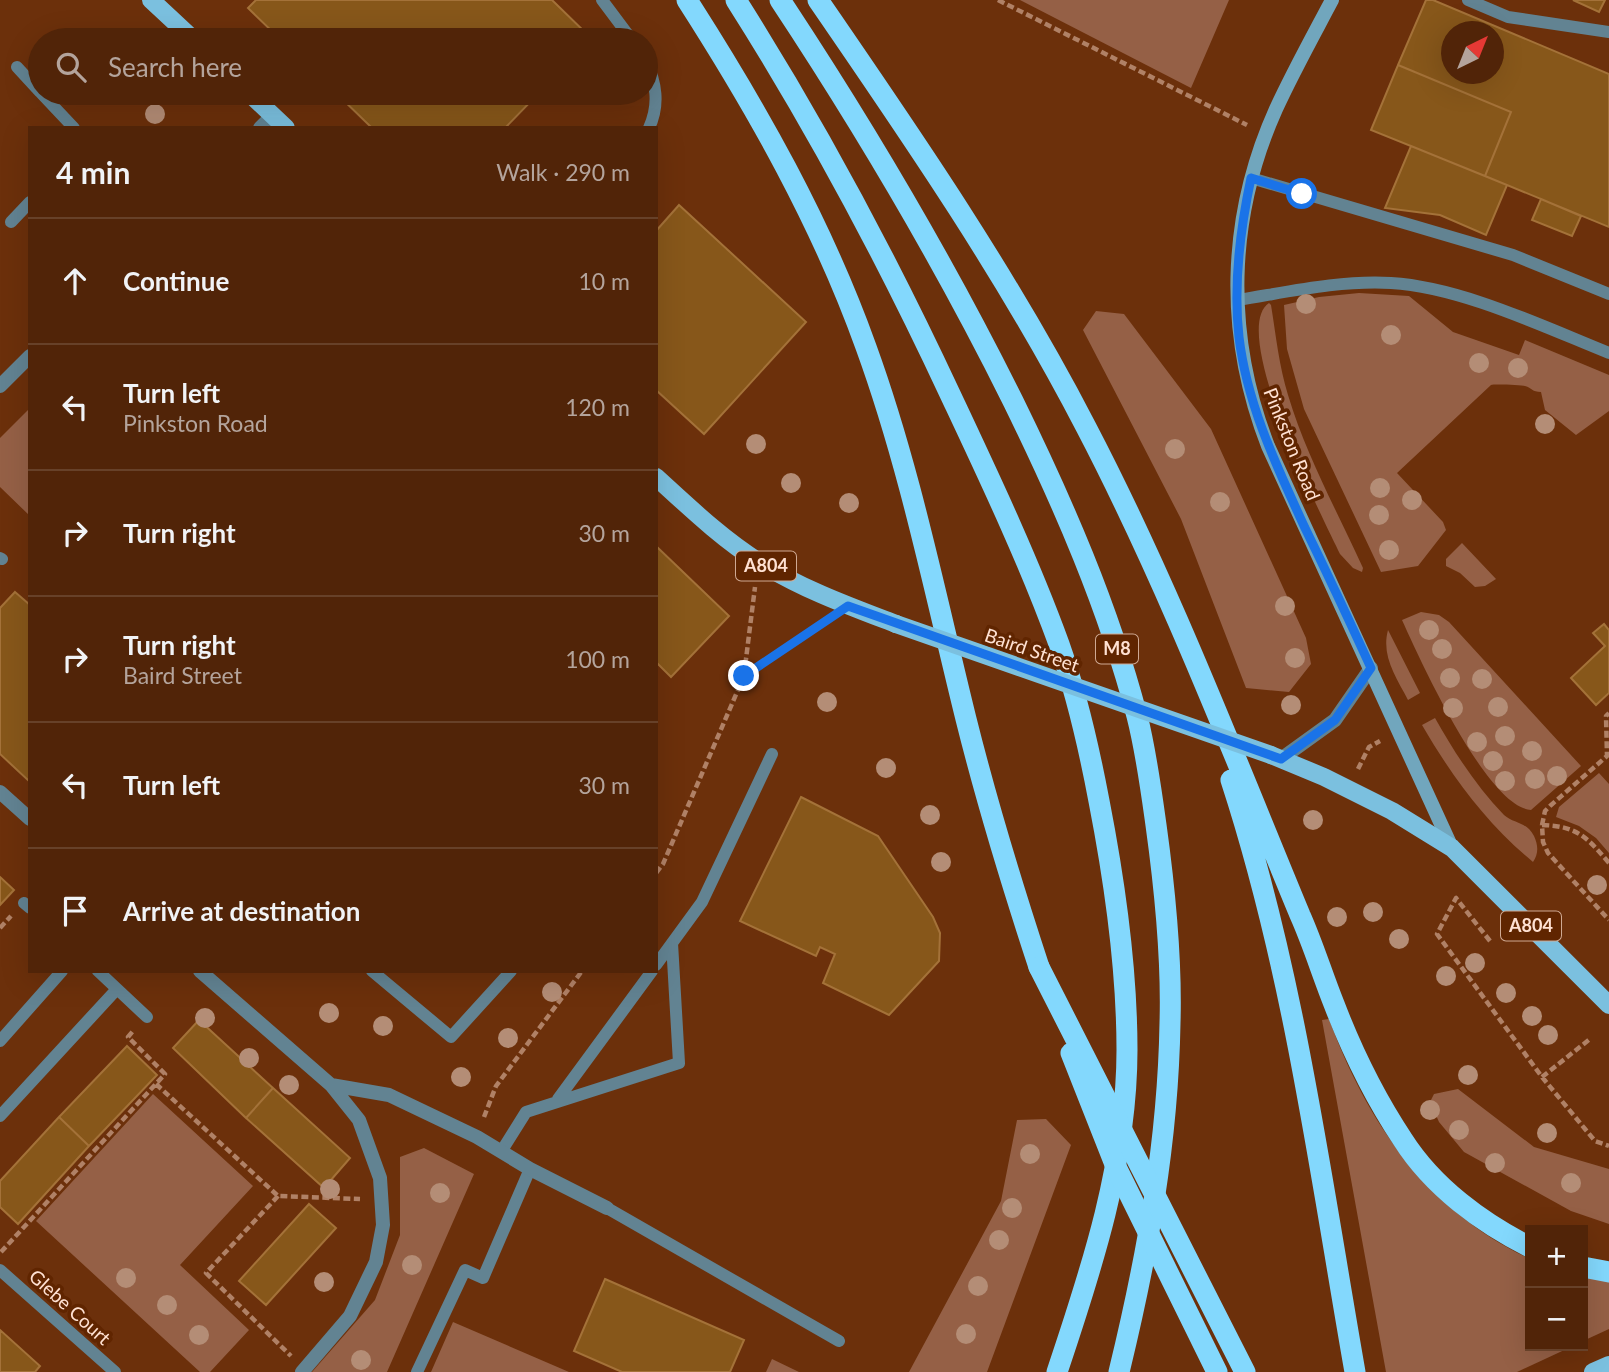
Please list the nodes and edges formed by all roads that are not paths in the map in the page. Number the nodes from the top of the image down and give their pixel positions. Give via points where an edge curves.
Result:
1 (602, 0) edge
2 (687, 0) edge
3 (736, 0) edge
4 (780, 0) edge
5 (818, 0) edge
6 (1332, 0) edge
7 (1468, 0) edge
8 (157, 2) edge
9 (182, 28) edge
10 (623, 28) edge
11 (1609, 32) edge
12 (17, 67) dead end
13 (28, 78) edge
14 (53, 105) edge
15 (258, 105) edge
16 (656, 105) edge
17 (273, 124) edge
18 (72, 126) edge
19 (650, 126) edge
20 (1251, 178) junction
21 (28, 204) edge
22 (11, 222) dead end
23 (1609, 294) edge
24 (1238, 300) junction
25 (1609, 353) edge
26 (28, 358) edge
27 (0, 386) edge
28 (658, 479) edge
29 (1186, 645) junction
30 (1371, 668) junction
31 (772, 754) dead end
32 (1276, 757) junction
33 (0, 792) edge
34 (28, 817) edge
35 (1452, 848) junction
36 (672, 943) junction
37 (658, 962) edge
38 (1039, 967) junction
39 (60, 973) edge
40 (100, 973) edge
41 (202, 973) edge
42 (374, 973) edge
43 (509, 973) edge
44 (651, 973) edge
45 (117, 989) junction
46 (1609, 1005) edge
47 (147, 1017) road end
48 (0, 1041) edge
49 (331, 1085) junction
50 (558, 1100) junction
51 (0, 1116) edge
52 (501, 1152) junction
53 (530, 1169) junction
54 (607, 1208) joint
55 (1525, 1244) edge
56 (1588, 1268) edge
57 (0, 1270) edge
58 (1609, 1272) edge
59 (839, 1341) dead end
60 (1609, 1364) edge
61 (303, 1371) edge
62 (115, 1372) edge
63 (417, 1372) edge
64 (1057, 1372) edge
65 (1119, 1372) edge
66 (1217, 1372) edge
67 (1245, 1372) edge
68 (1355, 1372) edge
69 (1593, 1372) edge

1 - 10 lane
2 - 38 highway via 797,190 867,348 923,539 982,780
3 - 64 highway via 820,139 939,370 1034,579 1060,647 1088,745 1122,947 1127,1052 1108,1207
4 - 65 highway, M8 via 852,109 969,312 1082,551 1138,720 1162,871 1170,1021 1161,1162
5 - 29 highway via 1035,334 1121,498
6 - 20 street, Pinkston Road via 1266,133
7 - 11 lane via 1508,17
8 - 9 main road
12 - 13 lane
14 - 18 lane
15 - 17 main road
16 - 19 lane
20 - 23 lane via 1513,255
20 - 24 street, Pinkston Road via 1241,227
21 - 22 lane
24 - 25 lane via 1350,284 1409,284 1504,311
24 - 30 street, Pinkston Road via 1239,337 1258,419
26 - 27 street
28 - 32 main road, Baird Street / A804, bridge via 758,562 801,585 896,624
29 - 55 highway via 1347,1036 1383,1109 1404,1143 1446,1189 1489,1224
29 - 68 highway via 1250,843 1293,1016
30 - 32 street via 1335,720
30 - 35 street, Pinkston Road
31 - 36 lane via 702,902
32 - 35 main road, Baird Street / A804 via 1392,811
33 - 34 street
35 - 46 main road, A804
36 - 37 lane
36 - 50 lane via 680,1063
38 - 66 highway, bridge via 1116,1167
38 - 67 highway, bridge
39 - 48 lane
40 - 45 lane
41 - 49 street
42 - 43 lane via 451,1037
44 - 50 lane
45 - 47 lane
45 - 51 lane
49 - 52 street via 389,1095
49 - 61 street via 359,1120 380,1178 383,1226 364,1289 350,1317
50 - 52 lane via 526,1112
52 - 53 street
53 - 54 street
53 - 63 lane via 483,1278 465,1270
54 - 59 lane
56 - 58 highway
57 - 62 lane, Glebe Court
60 - 69 main road

